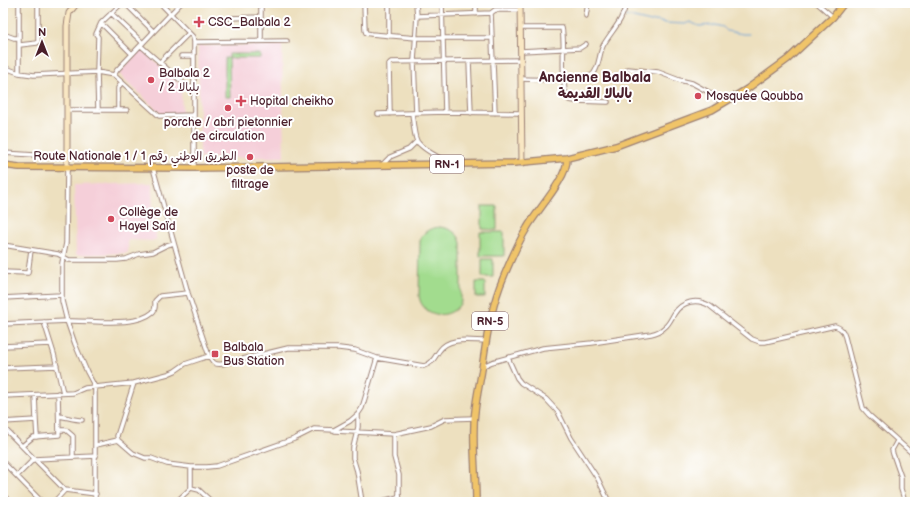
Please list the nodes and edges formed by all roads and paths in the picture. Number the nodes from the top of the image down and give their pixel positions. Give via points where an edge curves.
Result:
1 (19, 3) edge
2 (38, 3) edge
3 (77, 3) edge
4 (160, 3) edge
5 (181, 3) edge
6 (261, 3) edge
7 (364, 3) edge
8 (389, 3) edge
9 (416, 3) edge
10 (442, 3) edge
11 (476, 3) edge
12 (520, 3) edge
13 (588, 3) edge
14 (626, 3) edge
15 (817, 3) edge
16 (844, 3) edge
17 (520, 10) junction
18 (111, 13) junction
19 (171, 13) junction
20 (491, 13) junction
21 (443, 14) junction
22 (476, 14) junction
23 (417, 16) junction
24 (586, 16) dead end
25 (833, 17) junction
26 (230, 18) dead end
27 (260, 18) junction
28 (101, 23) junction
29 (520, 28) junction
30 (153, 31) junction
31 (189, 33) junction
32 (3, 34) edge
33 (389, 36) junction
34 (444, 37) junction
35 (19, 38) junction
36 (416, 38) junction
37 (491, 38) junction
38 (287, 40) dead end
39 (261, 41) junction
40 (194, 42) junction
41 (142, 44) junction
42 (586, 44) dead end
43 (20, 45) junction
44 (563, 49) junction
45 (521, 51) junction
46 (132, 54) junction
47 (181, 56) dead end
48 (194, 56) junction
49 (492, 60) junction
50 (521, 60) junction
51 (414, 61) junction
52 (444, 61) junction
53 (469, 61) junction
54 (159, 63) junction
55 (3, 67) edge
56 (628, 69) dead end
57 (19, 72) junction
58 (97, 72) junction
59 (66, 73) junction
60 (114, 75) junction
61 (521, 79) junction
62 (564, 79) junction
63 (122, 82) junction
64 (193, 87) junction
65 (608, 102) dead end
66 (723, 104) junction
67 (118, 109) junction
68 (66, 110) junction
69 (98, 110) junction
70 (127, 110) dead end
71 (445, 112) junction
72 (414, 113) junction
73 (471, 113) junction
74 (495, 113) junction
75 (521, 113) junction
76 (378, 114) dead end
77 (390, 114) junction
78 (193, 115) junction
79 (416, 141) junction
80 (3, 153) edge
81 (67, 157) junction
82 (567, 158) junction
83 (522, 163) junction
84 (449, 164) junction
85 (3, 165) edge
86 (382, 165) junction
87 (67, 168) junction
88 (153, 168) junction
89 (194, 168) junction
90 (174, 243) junction
91 (3, 245) edge
92 (32, 250) junction
93 (63, 257) junction
94 (3, 272) edge
95 (188, 293) junction
96 (61, 295) junction
97 (3, 298) edge
98 (67, 321) junction
99 (44, 322) junction
100 (3, 324) edge
101 (486, 341) junction
102 (50, 344) junction
103 (3, 346) edge
104 (209, 356) junction
105 (377, 358) junction
106 (508, 358) junction
107 (57, 366) junction
108 (482, 366) junction
109 (3, 368) edge
110 (134, 383) junction
111 (95, 387) junction
112 (63, 393) junction
113 (58, 394) junction
114 (35, 395) junction
115 (3, 396) edge
116 (358, 414) junction
117 (59, 416) junction
118 (474, 418) junction
119 (36, 420) junction
120 (82, 420) dead end
121 (3, 422) edge
122 (3, 427) edge
123 (59, 430) junction
124 (334, 430) junction
125 (357, 432) junction
126 (394, 434) junction
127 (37, 437) junction
128 (118, 440) junction
129 (897, 441) junction
130 (96, 445) junction
131 (22, 446) junction
132 (96, 456) junction
133 (915, 456) edge
134 (74, 457) junction
135 (34, 459) junction
136 (3, 462) edge
137 (191, 467) junction
138 (17, 476) junction
139 (191, 488) junction
140 (65, 490) junction
141 (96, 494) junction
142 (399, 494) junction
143 (3, 495) edge
144 (10, 502) edge
145 (42, 502) edge
146 (54, 502) edge
147 (95, 502) edge
148 (176, 502) edge
149 (212, 502) edge
150 (362, 502) edge
151 (378, 502) edge
152 (400, 502) edge
153 (476, 502) edge
154 (609, 502) edge
155 (905, 502) edge

1 - 35 street
2 - 43 street via 38,42
3 - 59 main road via 69,14 67,26
4 - 19 street
5 - 19 street
6 - 27 street
7 - 33 street via 366,33
8 - 33 street
9 - 23 street
10 - 21 street
11 - 22 street
12 - 17 main road
13 - 24 street
14 - 62 street via 620,22 604,44 593,75
15 - 25 street
16 - 25 main road, Route Nationale 1 / الطريق الوطني رقم 1 / RN-1
17 - 20 street via 495,10
17 - 29 main road
18 - 28 street
18 - 30 street via 122,4 128,5
18 - 41 street
19 - 30 street
19 - 31 street
20 - 22 street
20 - 37 street
21 - 22 street
21 - 23 street
21 - 34 street
23 - 36 street
25 - 66 main road, Route Nationale 1 / الطريق الوطني رقم 1 / RN-1 via 788,59
26 - 27 street
27 - 39 street
28 - 46 street
28 - 58 street via 96,34
29 - 44 street via 562,28
29 - 45 main road
30 - 41 street
31 - 40 street
31 - 54 street
32 - 35 street
33 - 36 street
34 - 36 street
34 - 37 street
34 - 52 street
35 - 43 street
36 - 51 street
37 - 49 street
38 - 39 street
39 - 40 street
40 - 48 street
41 - 46 street
41 - 54 street
42 - 44 street via 580,48
43 - 57 street
44 - 45 street
44 - 62 street
45 - 50 main road
46 - 60 street
47 - 48 street
48 - 64 street
49 - 50 street
49 - 53 street
49 - 74 street
50 - 61 main road
51 - 52 street
51 - 72 street
51 - 77 street via 389,64
52 - 53 street
52 - 71 street
53 - 73 street
54 - 64 street via 188,87
55 - 57 street
56 - 66 street via 658,72 692,83 714,95
57 - 59 street via 34,75
58 - 59 street
58 - 60 street
58 - 69 street
59 - 68 main road
60 - 63 street
61 - 62 street
61 - 75 main road
62 - 65 street via 566,97 569,100
63 - 67 street via 118,88
63 - 78 street via 159,116
64 - 78 street
66 - 82 main road, Route Nationale 1 / الطريق الوطني رقم 1 / RN-1 via 616,146
67 - 69 street
67 - 70 street
68 - 69 street
68 - 81 main road
71 - 72 street
71 - 73 street
72 - 77 street
72 - 79 street
73 - 74 street
74 - 75 street
75 - 83 main road
76 - 77 street
78 - 89 street
79 - 84 street
79 - 86 street via 409,149 390,157
80 - 81 street
81 - 87 main road
82 - 83 main road, Route Nationale 1 / الطريق الوطني رقم 1 / RN-1
82 - 101 main road, RN-5 via 564,171 531,220 513,255 496,298
83 - 84 main road, Route Nationale 1 / الطريق الوطني رقم 1 / RN-1
84 - 86 main road, Route Nationale 1 / الطريق الوطني رقم 1 / RN-1
85 - 87 main road, Route Nationale 1 / الطريق الوطني رقم 1 / RN-1
86 - 89 main road, Route Nationale 1 / الطريق الوطني رقم 1 / RN-1
87 - 88 main road, Route Nationale 1 / الطريق الوطني رقم 1 / RN-1
87 - 93 street via 66,244
88 - 89 main road, Route Nationale 1 / الطريق الوطني رقم 1 / RN-1
88 - 90 street
90 - 93 street via 153,252 122,259 69,260
90 - 95 street
91 - 92 street
92 - 93 street
92 - 94 street via 28,273
93 - 96 street
95 - 98 street via 160,296 155,301 152,313 143,318 112,322
95 - 104 street
96 - 97 street
96 - 98 street
98 - 99 street
98 - 111 street
99 - 100 street
99 - 102 street
101 - 105 street via 465,340 448,343 430,364 424,366
101 - 108 main road, RN-5
102 - 103 street
102 - 107 street
104 - 105 street via 212,362 222,364 288,348 339,348 355,350
104 - 110 street via 185,364 168,374
105 - 116 street via 364,403
106 - 108 street
106 - 129 street via 543,348 651,334 666,327 674,313 685,304 696,301 710,306 752,339 760,342 840,327 843,330 863,408
106 - 154 street via 521,383 546,399 558,412
107 - 109 street
107 - 112 street
108 - 118 main road, RN-5
110 - 111 street
110 - 128 street via 117,436
111 - 112 street
111 - 130 street
112 - 113 street
113 - 114 street
113 - 117 street
114 - 115 street
114 - 119 street
116 - 124 street
116 - 125 street
117 - 120 street
117 - 123 street
118 - 126 street via 445,419 431,426
118 - 153 main road, RN-5
119 - 121 street
119 - 127 street
122 - 131 street
123 - 127 street via 59,435
123 - 134 street via 66,430 72,436
124 - 125 street
124 - 137 street via 314,429 294,440 217,466
125 - 126 street
125 - 150 street via 353,458
126 - 142 street
127 - 131 street via 33,437
128 - 130 street
128 - 137 street via 139,456 167,464
129 - 133 street
129 - 155 street via 892,450 901,477
130 - 132 street
131 - 135 street
132 - 134 street
132 - 141 street
134 - 135 street
135 - 138 street
135 - 140 street
136 - 138 street
137 - 139 street
138 - 145 street
139 - 148 street
139 - 149 street via 199,490
140 - 141 street
140 - 146 street
141 - 147 street
142 - 151 street via 398,497
142 - 152 street
143 - 144 street

